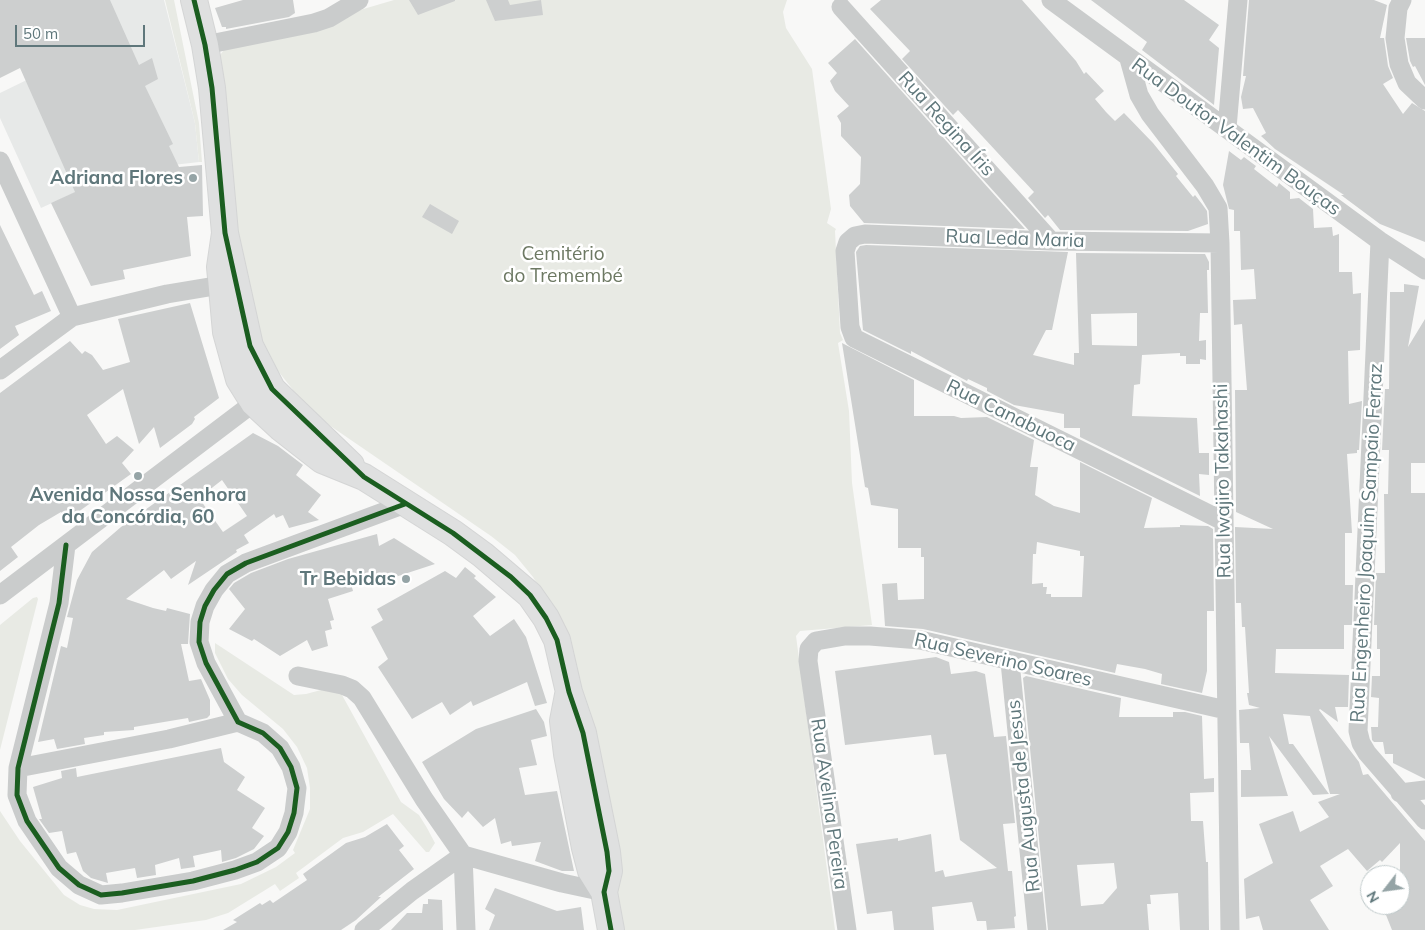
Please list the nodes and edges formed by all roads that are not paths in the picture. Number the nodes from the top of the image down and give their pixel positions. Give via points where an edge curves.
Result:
1 (194, 0) edge
2 (359, 0) edge
3 (1051, 0) edge
4 (1238, 0) edge
5 (1402, 0) edge
6 (841, 7) dead end
7 (205, 45) junction
8 (1128, 59) junction
9 (1425, 100) edge
10 (1227, 128) junction
11 (0, 162) edge
12 (225, 233) junction
13 (1380, 241) junction
14 (1052, 242) junction
15 (1220, 243) junction
16 (1417, 260) edge
17 (1425, 270) edge
18 (847, 278) joint
19 (220, 286) junction
20 (72, 317) junction
21 (0, 370) edge
22 (263, 396) junction
23 (405, 504) junction
24 (1223, 521) junction
25 (66, 545) junction
26 (0, 595) edge
27 (1010, 662) junction
28 (298, 676) dead end
29 (810, 678) joint
30 (1226, 710) junction
31 (238, 722) junction
32 (18, 768) junction
33 (1425, 790) edge
34 (1400, 792) junction
35 (1425, 820) edge
36 (464, 855) junction
37 (604, 892) junction
38 (364, 930) edge
39 (466, 930) edge
40 (611, 930) edge
41 (847, 930) edge
42 (1037, 930) edge
43 (1230, 930) edge

1 - 7 main road
2 - 7 street via 314,23
3 - 8 street, Rua Doutor Valentim Bouças
4 - 10 street
5 - 9 street via 1398,8 1396,38 1400,64 1407,83
6 - 14 street, Rua Regina Íris
7 - 12 main road
8 - 10 street, Rua Doutor Valentim Bouças
8 - 15 street, Rua Iwajiro Takahashi via 1142,102 1218,208
10 - 13 street, Rua Doutor Valentim Bouças
11 - 20 street
12 - 19 main road
12 - 22 main road
13 - 16 street, Rua Doutor Valentim Bouças
13 - 34 street, Rua Engenheiro Joaquim Sampaio Ferraz via 1358,731 1367,754
14 - 15 street, Rua Leda Maria
14 - 18 street, Rua Leda Maria via 865,234 848,242 845,251
15 - 24 street, Rua Iwajiro Takahashi
16 - 17 street, Rua Doutor Valentim Bouças
18 - 24 street, Rua Canabuoca via 850,327 854,338
19 - 20 street via 166,294
19 - 22 main road via 226,332 239,379
20 - 21 street
22 - 23 main road via 281,428 322,460 364,477
22 - 25 street
23 - 31 street via 246,563 227,574 214,590 200,622 199,642 206,663
23 - 37 main road via 511,576 546,618 557,640 569,692 563,721 585,848 591,870
24 - 30 street, Rua Iwajiro Takahashi
25 - 26 street
25 - 32 street via 59,603
27 - 29 street, Rua Severino Soares via 905,638 845,636 816,641 809,649
27 - 30 street, Rua Severino Soares
27 - 42 street, Rua Augusta de Jesus
28 - 36 street via 342,684 362,698 424,799
29 - 41 street, Rua Avelina Pereira
30 - 43 street, Rua Iwajiro Takahashi
31 - 32 street via 169,739
31 - 32 street via 263,733 280,748 291,767 297,788 294,813 288,832 270,855 235,870 193,881 101,895 79,885 59,868 27,821 17,795
33 - 34 street
34 - 35 street, Rua Engenheiro Joaquim Sampaio Ferraz
36 - 37 street
36 - 38 street via 412,890
36 - 39 street
37 - 40 main road

